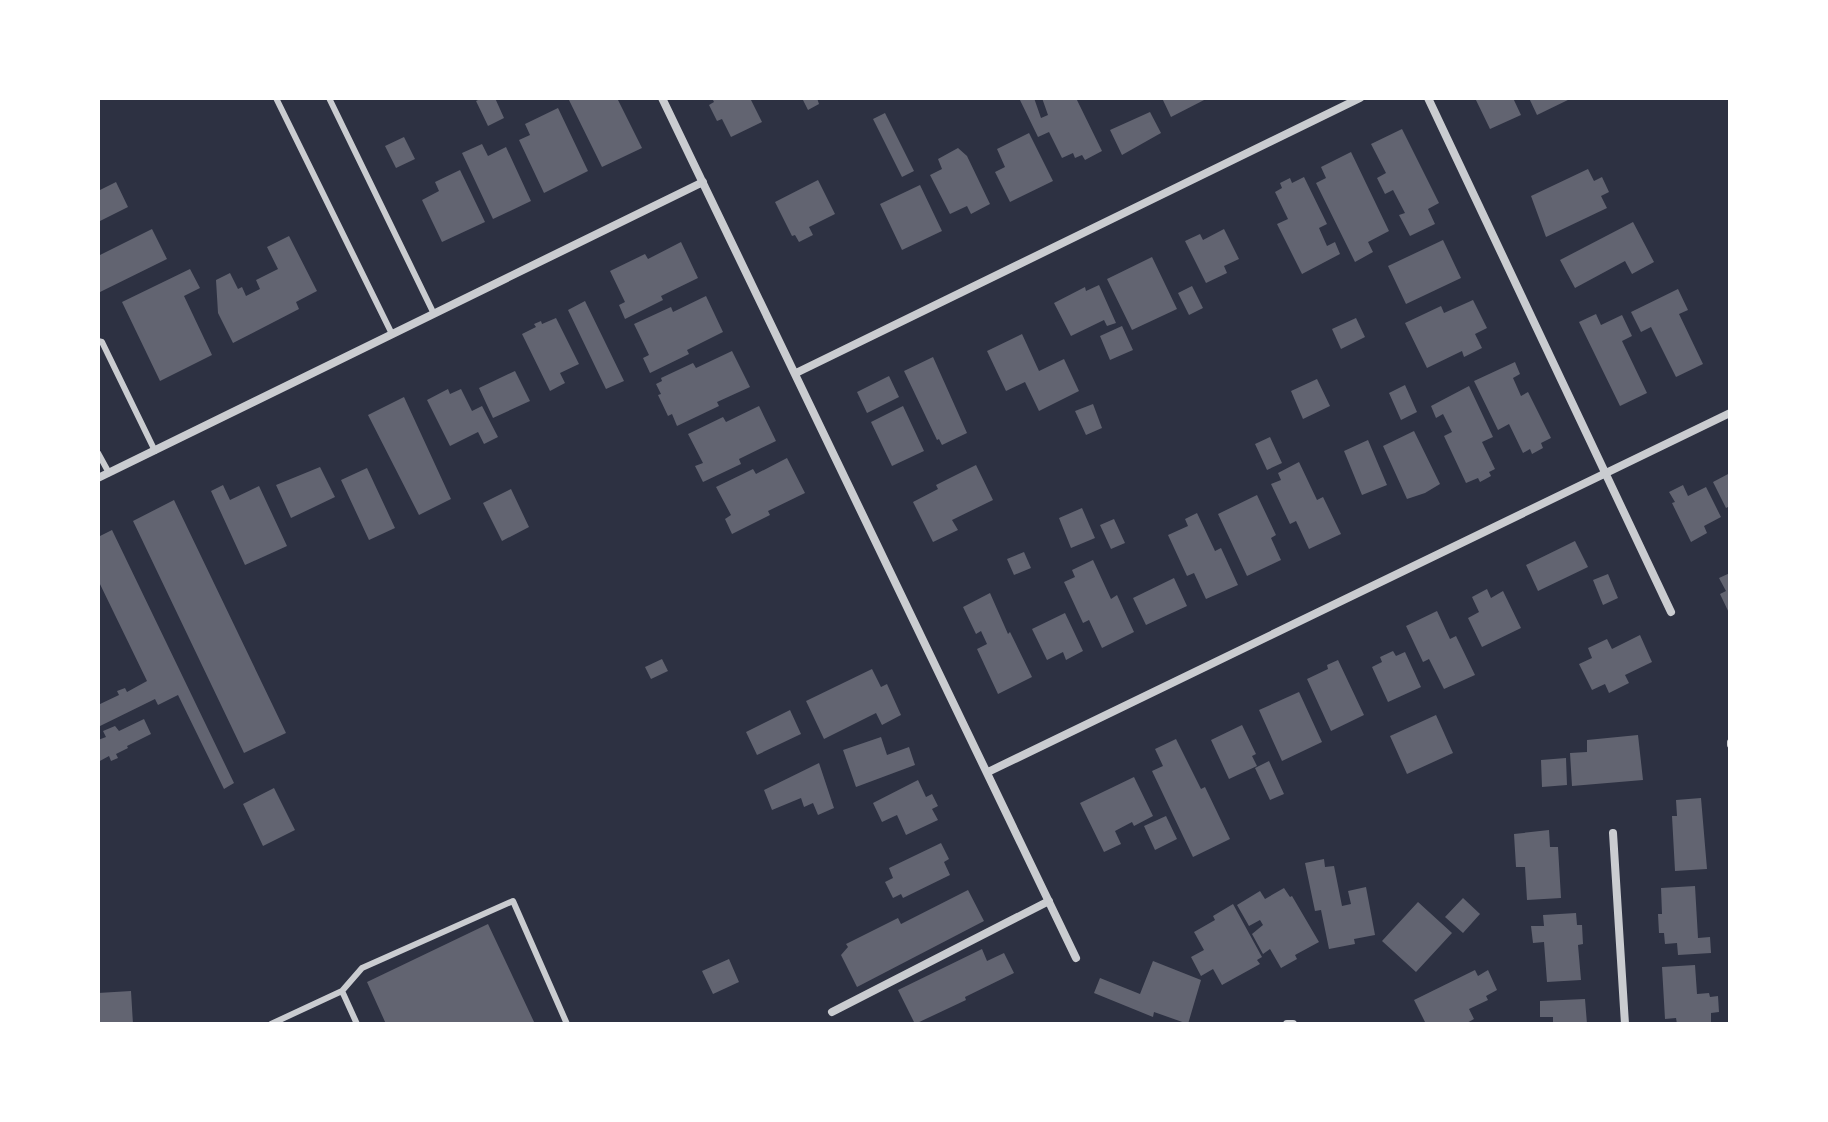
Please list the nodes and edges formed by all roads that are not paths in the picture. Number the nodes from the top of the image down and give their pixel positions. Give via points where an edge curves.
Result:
1 (276, 98) edge
2 (329, 98) edge
3 (662, 98) edge
4 (1360, 98) edge
5 (1428, 98) edge
6 (703, 182) junction
7 (434, 314) junction
8 (392, 334) junction
9 (98, 341) edge
10 (796, 373) junction
11 (1730, 413) edge
12 (155, 451) junction
13 (98, 453) edge
14 (1606, 472) junction
15 (109, 473) junction
16 (98, 478) edge
17 (1671, 612) dead end
18 (988, 772) junction
19 (1613, 833) dead end
20 (1049, 901) junction
21 (1076, 958) dead end
22 (342, 991) junction
23 (832, 1012) dead end
24 (271, 1024) edge
25 (357, 1024) edge
26 (567, 1024) edge
27 (1625, 1024) edge

1 - 8 lane
2 - 7 lane
3 - 6 street
4 - 10 street
5 - 14 street
6 - 7 street
6 - 10 street
7 - 8 street
8 - 12 street
9 - 12 lane
10 - 18 street
11 - 14 street
12 - 15 street
13 - 15 lane
14 - 17 street
14 - 18 street
15 - 16 street
18 - 20 street
19 - 27 street
20 - 21 street
20 - 23 street
22 - 24 lane
22 - 25 lane
22 - 26 lane via 362,968 513,901

